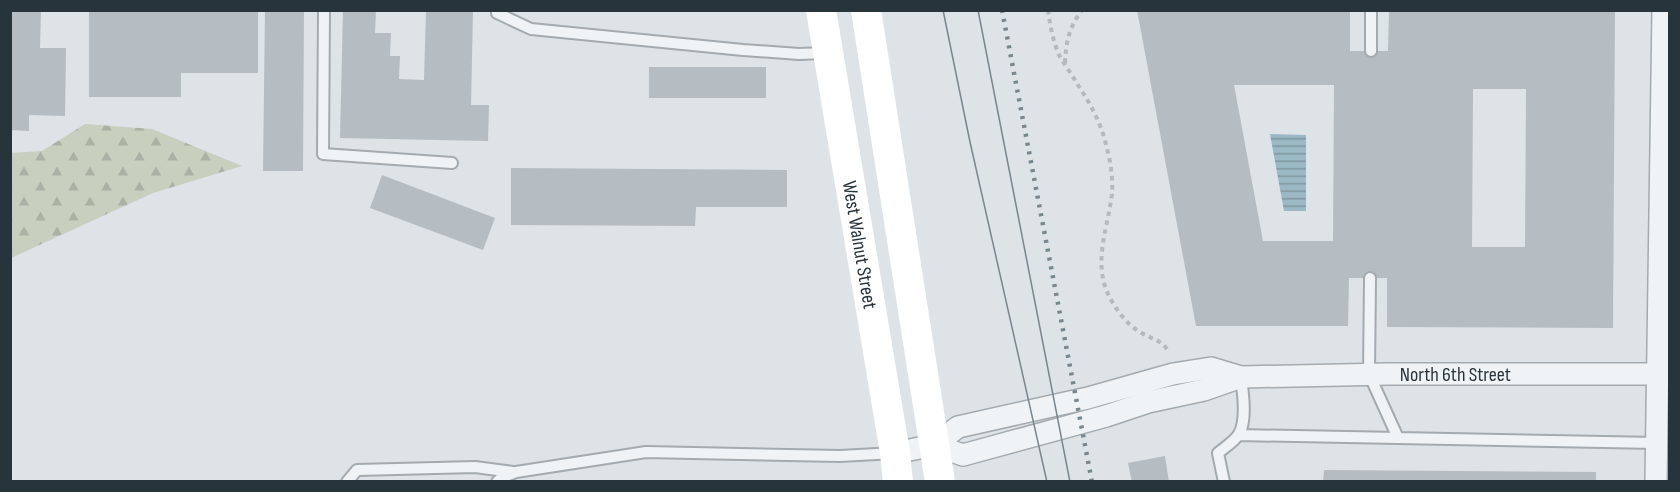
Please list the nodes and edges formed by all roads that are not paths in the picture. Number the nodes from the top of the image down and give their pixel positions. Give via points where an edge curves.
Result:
1 (324, 10) edge
2 (497, 10) edge
3 (821, 10) edge
4 (866, 10) edge
5 (1371, 10) edge
6 (1663, 10) edge
7 (1371, 51) dead end
8 (828, 53) junction
9 (452, 162) dead end
10 (1665, 174) edge
11 (1370, 278) dead end
12 (1369, 374) junction
13 (1664, 375) edge
14 (1241, 377) junction
15 (1239, 435) junction
16 (1398, 438) junction
17 (1657, 442) junction
18 (934, 445) junction
19 (896, 467) edge
20 (411, 469) junction
21 (516, 472) junction
22 (348, 482) edge
23 (411, 482) edge
24 (497, 482) edge
25 (940, 482) edge
26 (1224, 482) edge
27 (1656, 482) edge

1 - 9 lane via 323,154
2 - 8 lane via 531,29 743,50
3 - 8 main road, West Walnut Street
4 - 18 main road
5 - 7 lane
6 - 10 street
8 - 19 main road, West Walnut Street
10 - 13 street
11 - 12 lane
12 - 13 street, North 6th Street
12 - 14 street, North 6th Street
12 - 16 lane
13 - 17 street
14 - 15 lane via 1244,416
14 - 18 street, North 6th Street via 1211,368 1173,374 958,427
15 - 16 lane
15 - 26 lane via 1218,453
16 - 17 lane
17 - 27 street
18 - 19 street, North 6th Street
18 - 25 main road
19 - 21 lane via 840,456 646,452
20 - 21 lane via 475,467
20 - 22 lane via 357,470
20 - 23 lane
21 - 24 lane

